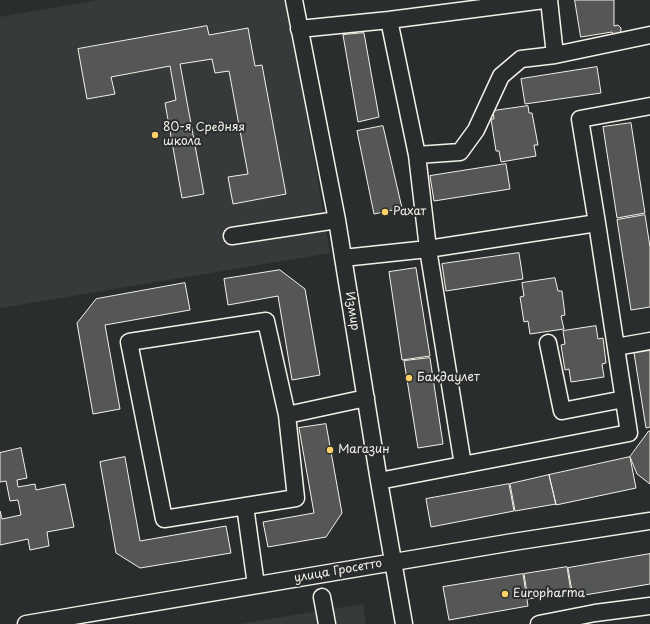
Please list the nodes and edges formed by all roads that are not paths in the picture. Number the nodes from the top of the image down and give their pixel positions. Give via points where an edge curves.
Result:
1 (294, 0) edge
2 (544, 0) edge
3 (549, 0) edge
4 (389, 20) junction
5 (299, 29) junction
6 (650, 35) edge
7 (555, 55) junction
8 (650, 106) edge
9 (417, 155) junction
10 (337, 220) junction
11 (597, 223) junction
12 (232, 236) dead end
13 (428, 249) junction
14 (343, 258) junction
15 (650, 341) edge
16 (548, 343) dead end
17 (616, 347) junction
18 (366, 398) junction
19 (624, 399) junction
20 (287, 415) junction
21 (463, 465) junction
22 (379, 481) junction
23 (245, 506) junction
24 (650, 521) edge
25 (394, 562) junction
26 (256, 585) junction
27 (322, 597) dead end
28 (650, 606) edge
29 (26, 624) edge
30 (327, 624) edge
31 (404, 624) edge
32 (539, 624) edge

1 - 5 street, Измир
2 - 4 street
3 - 7 street
4 - 5 street
4 - 9 street
5 - 10 street, Измир
6 - 7 street
7 - 9 street via 520,59 501,76 476,130 460,152
8 - 11 street via 580,120
9 - 13 street
10 - 12 street
10 - 14 street, Измир
11 - 13 street
11 - 17 street
13 - 14 street
13 - 21 street
14 - 18 street, Измир
15 - 17 street
16 - 19 street via 562,411
17 - 19 street
18 - 20 street
18 - 22 street, Измир
19 - 21 street via 629,433
20 - 23 street via 296,498
20 - 23 street via 266,321 129,342 164,519
21 - 22 street
22 - 25 street, Измир
23 - 26 street
24 - 25 street, улица Гросетто
25 - 26 street, улица Гросетто
25 - 31 street, Измир
26 - 29 street, улица Гросетто
27 - 30 street
28 - 32 street

